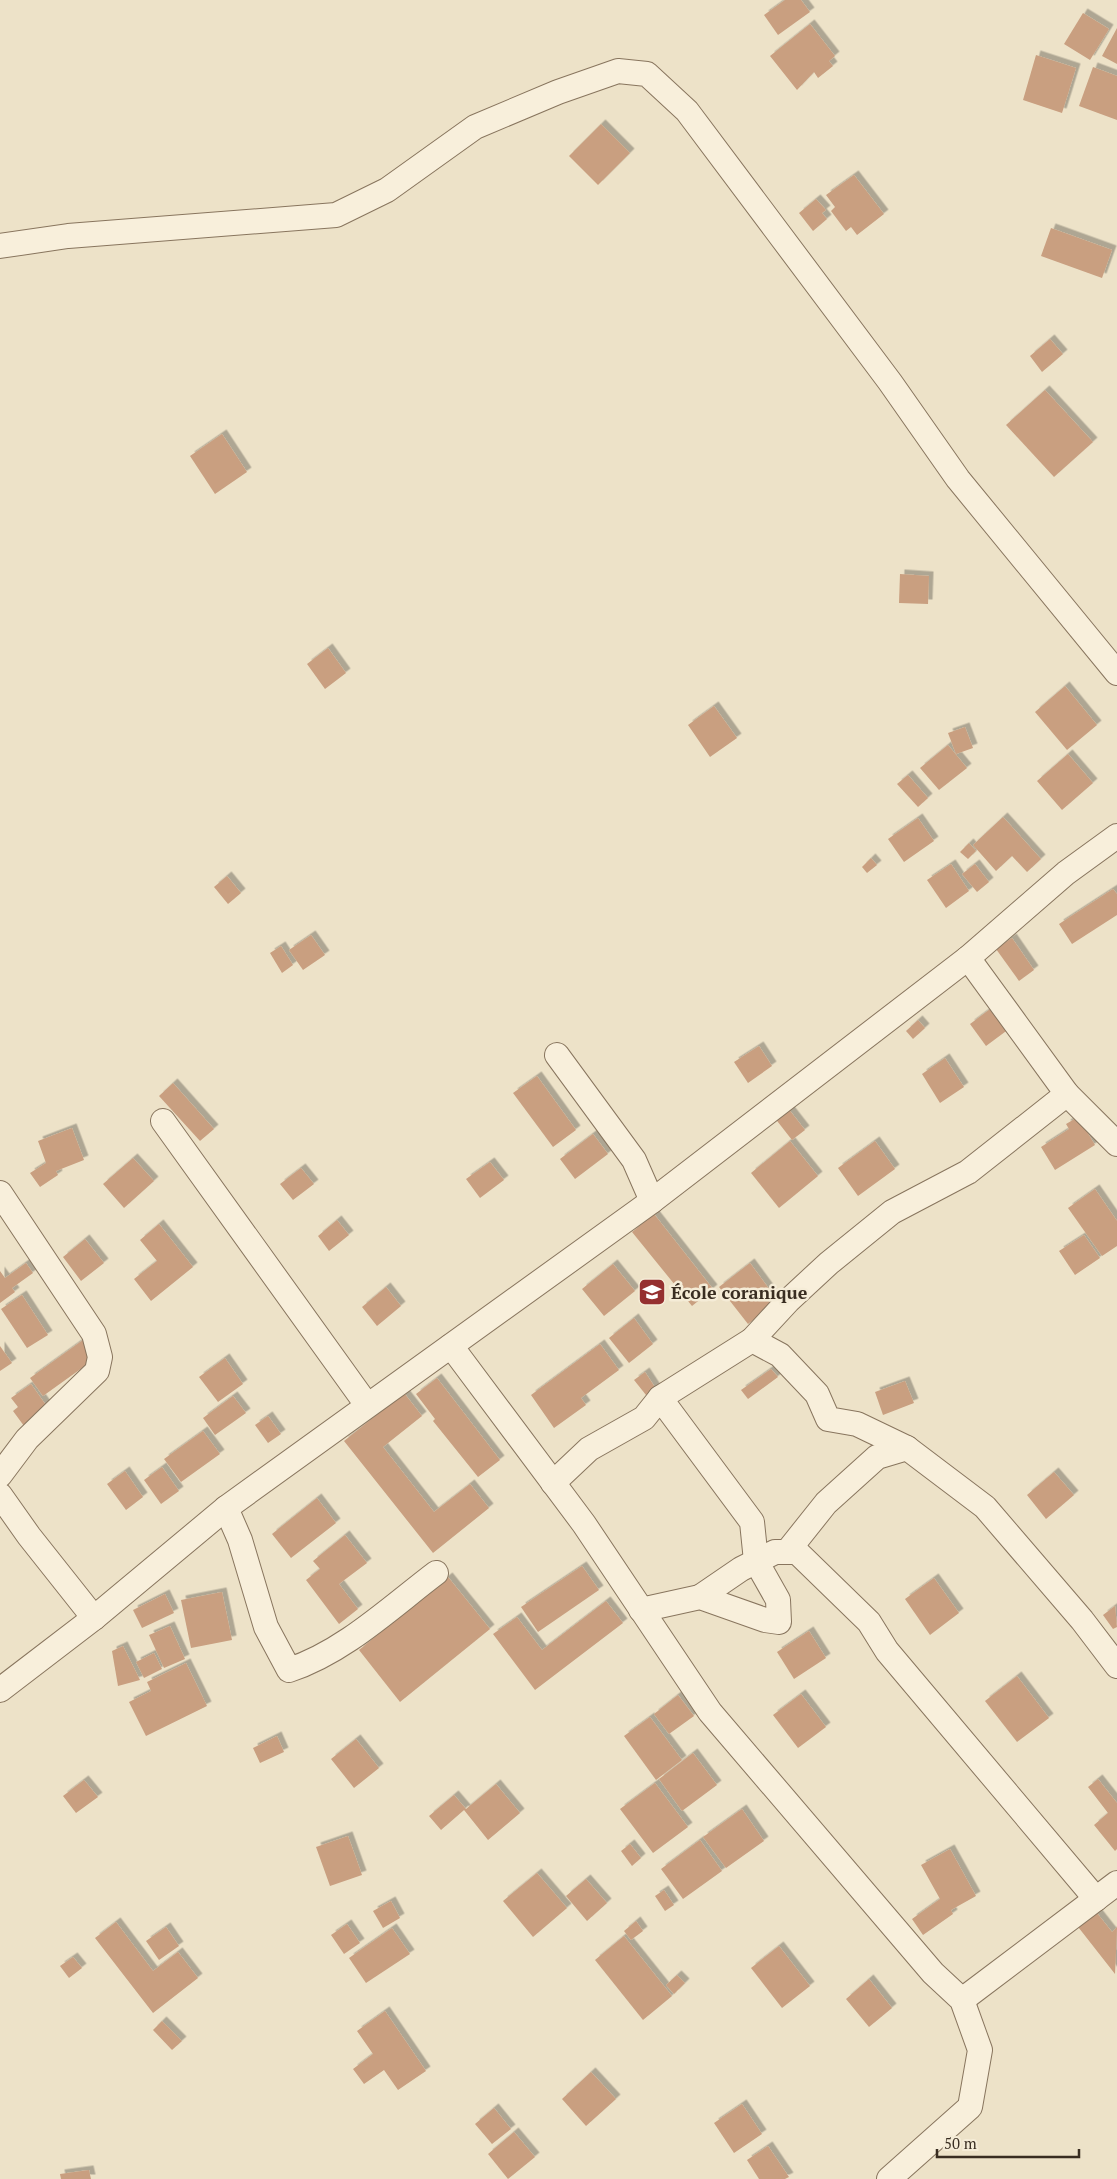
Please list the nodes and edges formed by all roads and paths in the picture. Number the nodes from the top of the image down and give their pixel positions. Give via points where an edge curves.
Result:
1 (0, 246) edge
2 (1117, 674) edge
3 (1117, 836) edge
4 (968, 958) junction
5 (558, 1055) dead end
6 (1067, 1094) junction
7 (163, 1121) dead end
8 (1117, 1144) edge
9 (0, 1193) edge
10 (652, 1201) junction
11 (752, 1340) junction
12 (451, 1346) junction
13 (660, 1398) junction
14 (367, 1405) junction
15 (907, 1448) junction
16 (0, 1475) edge
17 (553, 1483) junction
18 (0, 1495) edge
19 (226, 1508) junction
20 (787, 1552) junction
21 (756, 1561) junction
22 (436, 1572) dead end
23 (700, 1597) junction
24 (641, 1610) junction
25 (94, 1618) junction
26 (1117, 1666) edge
27 (0, 1690) edge
28 (1117, 1883) edge
29 (1096, 1899) junction
30 (962, 2000) junction
31 (889, 2179) edge

1 - 2 street via 68,236 336,215 387,190 475,127 618,71 647,74 687,111 890,382 958,479
3 - 4 street via 1066,873
4 - 6 street
4 - 10 street
5 - 10 street via 634,1160
6 - 8 street
6 - 11 street via 968,1172 892,1212 829,1263
7 - 14 street
9 - 16 street via 94,1334 100,1357 97,1371 27,1439
10 - 12 street
11 - 13 street
11 - 15 street via 780,1355 817,1394 828,1419 857,1424
12 - 14 street
12 - 17 street
13 - 17 street via 644,1418 589,1449
13 - 21 street via 752,1522
14 - 19 street
15 - 20 street via 878,1457 826,1503
15 - 26 street via 985,1507
17 - 24 street
18 - 25 street
19 - 22 street via 240,1540 266,1627 289,1670 308,1664 349,1639
19 - 25 street
20 - 21 street via 775,1552
20 - 29 street via 796,1552 870,1622 887,1651
21 - 23 street
21 - 23 street via 778,1600 779,1622
23 - 24 street
24 - 30 street via 710,1712 933,1973
25 - 27 street
28 - 29 street
29 - 30 street
30 - 31 street via 980,2050 970,2107

